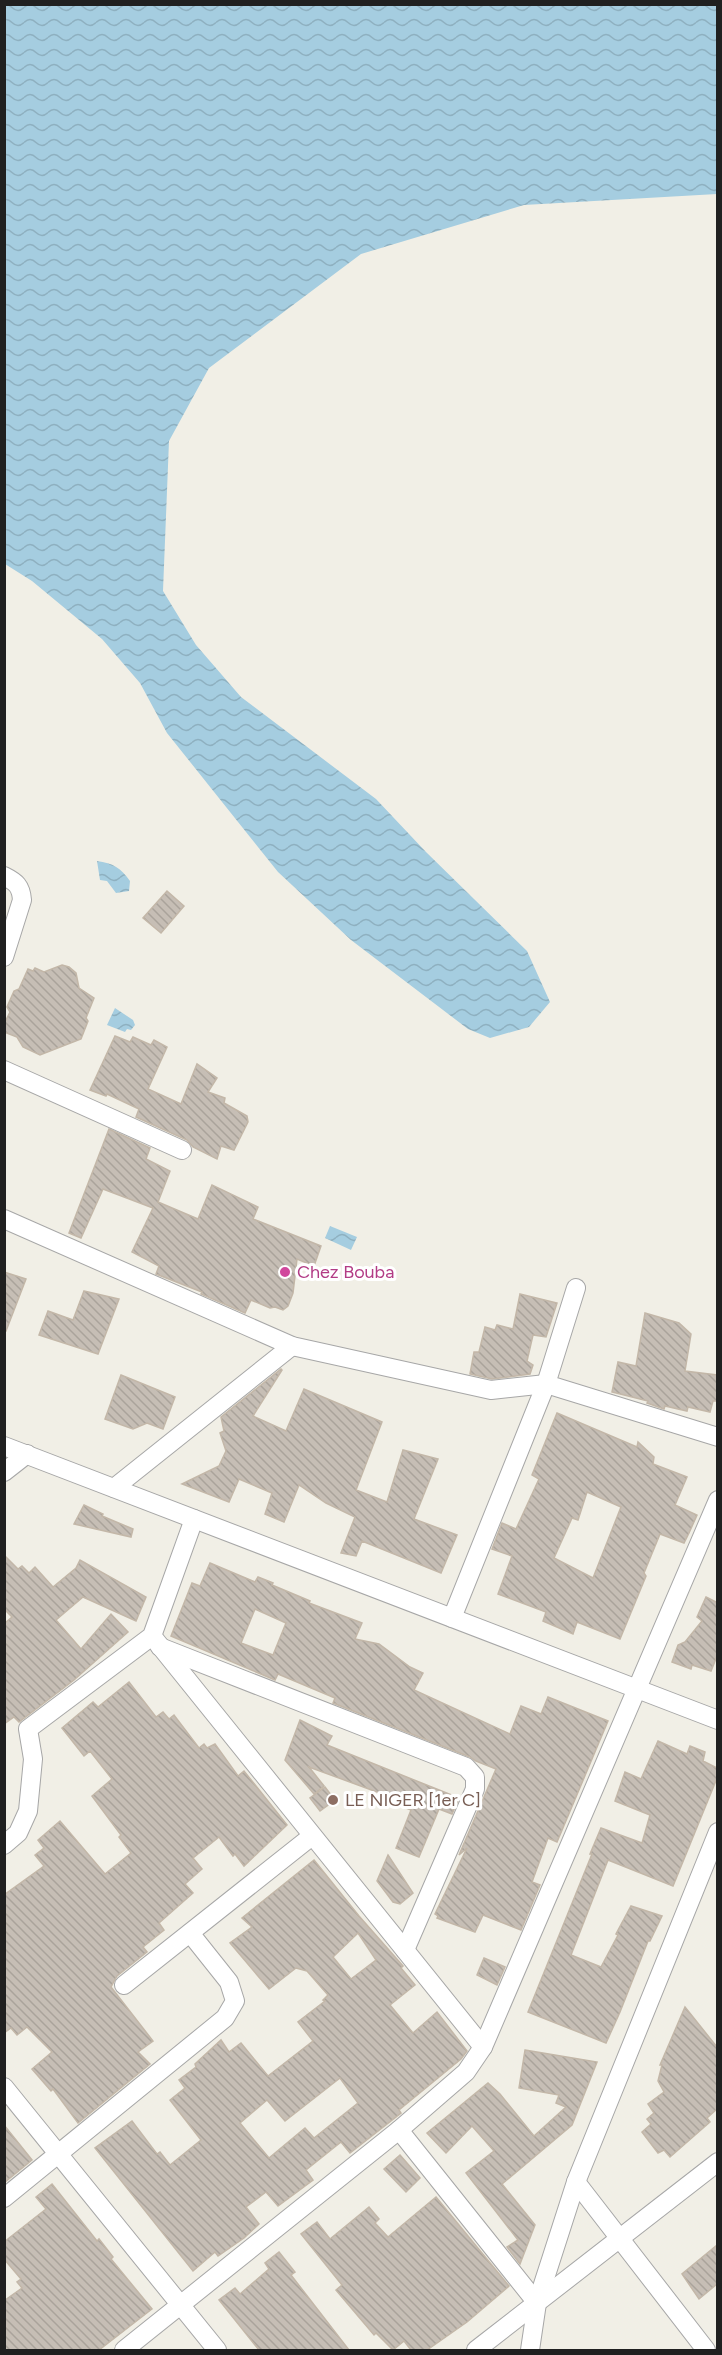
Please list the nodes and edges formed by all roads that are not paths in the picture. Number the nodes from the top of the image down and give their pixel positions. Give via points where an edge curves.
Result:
1 (4, 876) edge
2 (4, 957) edge
3 (4, 1070) edge
4 (182, 1150) dead end
5 (4, 1219) edge
6 (576, 1288) dead end
7 (292, 1346) junction
8 (546, 1384) junction
9 (717, 1437) edge
10 (4, 1446) edge
11 (27, 1454) junction
12 (4, 1473) edge
13 (114, 1488) junction
14 (717, 1500) edge
15 (194, 1519) junction
16 (452, 1618) junction
17 (156, 1641) junction
18 (636, 1689) junction
19 (717, 1720) edge
20 (717, 1832) edge
21 (312, 1836) junction
22 (4, 1845) edge
23 (190, 1932) junction
24 (405, 1950) junction
25 (124, 1985) dead end
26 (483, 2047) junction
27 (4, 2087) edge
28 (399, 2130) junction
29 (57, 2153) junction
30 (717, 2162) edge
31 (576, 2182) junction
32 (4, 2198) edge
33 (620, 2238) junction
34 (537, 2303) junction
35 (180, 2305) junction
36 (124, 2350) edge
37 (217, 2350) edge
38 (476, 2350) edge
39 (530, 2350) edge
40 (706, 2350) edge

1 - 2 street via 16,882 22,900
3 - 4 street
5 - 7 street
6 - 8 street
7 - 8 street via 491,1390
7 - 13 street
8 - 9 street
8 - 16 street
10 - 11 street
11 - 12 street
11 - 13 street
13 - 15 street
14 - 18 street
15 - 16 street
15 - 17 street
16 - 18 street
17 - 21 street
17 - 22 street via 28,1729 33,1759 28,1811 18,1833
17 - 24 street via 466,1767 475,1777 475,1790
18 - 19 street
18 - 26 street
20 - 31 street
21 - 23 street
21 - 24 street
23 - 25 street
23 - 29 street via 229,1982 235,2001 225,2018
24 - 26 street
26 - 28 street via 466,2072
27 - 29 street
28 - 34 street
28 - 35 street
29 - 32 street
29 - 35 street
30 - 33 street
31 - 33 street
31 - 34 street
33 - 34 street
33 - 40 street
34 - 38 street
34 - 39 street
35 - 36 street
35 - 37 street

